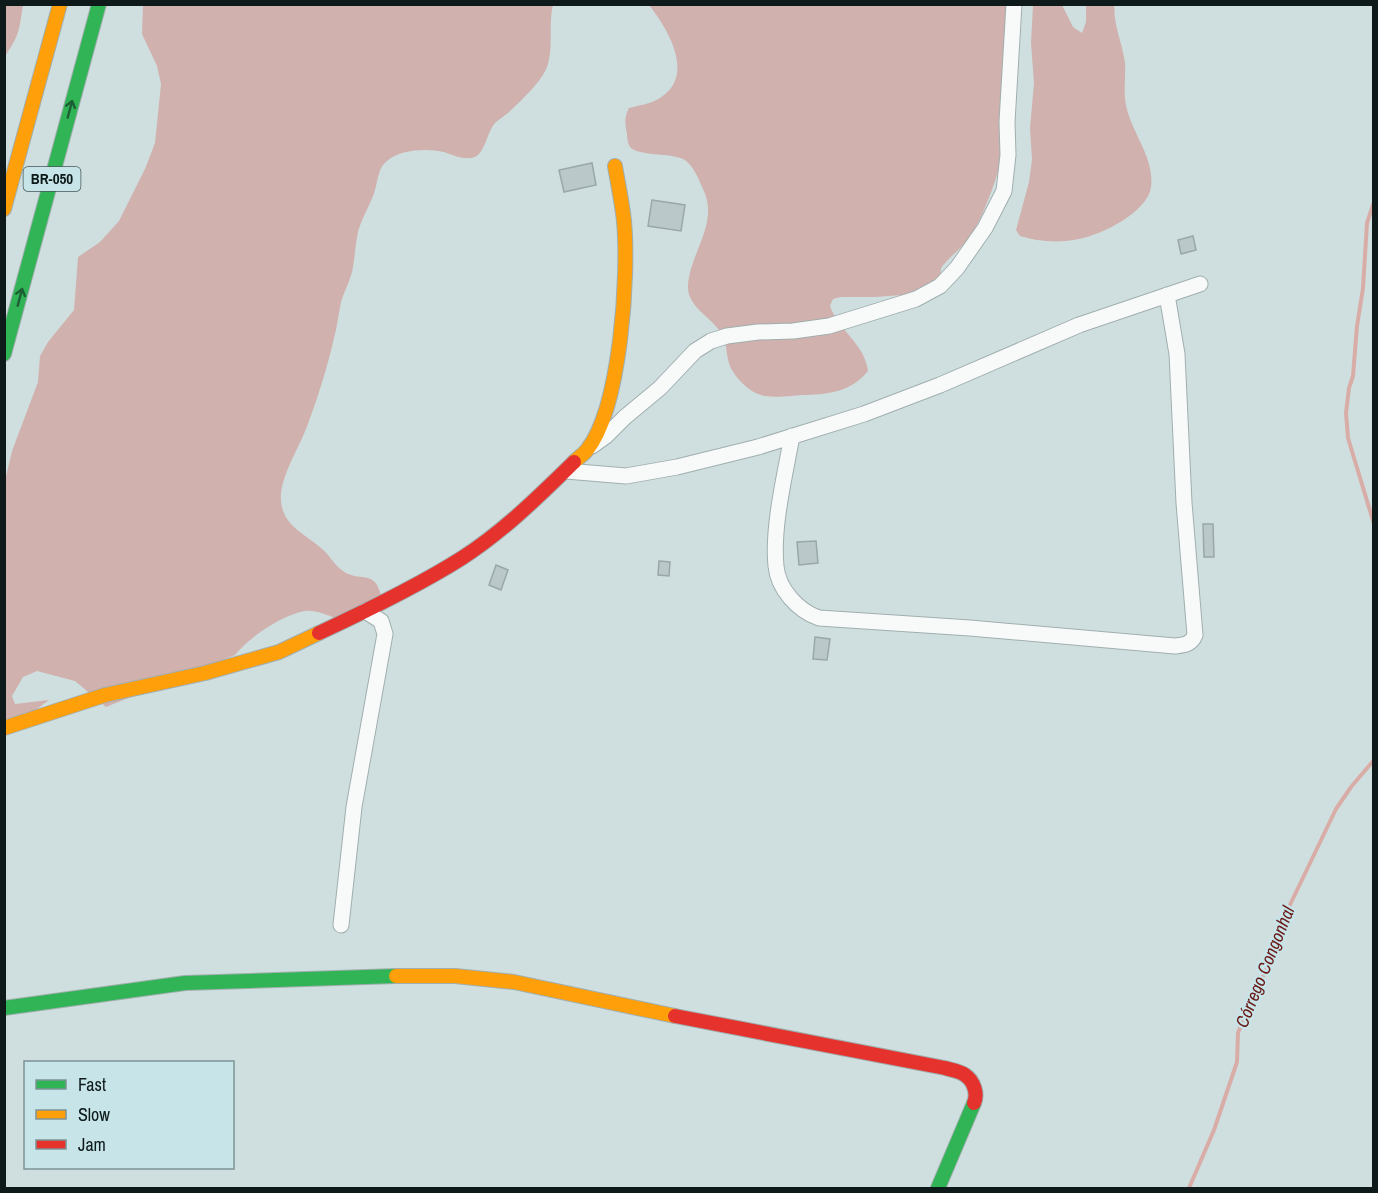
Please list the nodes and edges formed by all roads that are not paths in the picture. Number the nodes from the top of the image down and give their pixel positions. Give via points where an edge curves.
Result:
1 (60, 4) edge
2 (99, 4) edge
3 (1014, 4) edge
4 (615, 166) dead end
5 (4, 209) edge
6 (1200, 284) dead end
7 (1167, 296) junction
8 (4, 354) edge
9 (792, 436) junction
10 (588, 450) junction
11 (566, 471) junction
12 (365, 611) junction
13 (4, 728) edge
14 (341, 925) dead end
15 (4, 1008) edge
16 (938, 1188) edge

1 - 5 main road, BR-050
8 -> 2 main road, BR-050
3 - 10 street via 1004,191 985,228 951,275 934,291 916,299 829,326 711,340
4 - 10 main road via 624,221 619,356 602,420
6 - 7 street
7 - 9 street via 1078,326 864,414
7 - 9 street via 1178,354 1184,503 1195,635 1184,645 819,618 808,614 783,587 776,567 781,496
9 - 11 street via 752,449 626,476
10 - 11 main road
11 - 12 main road via 516,518 462,558
12 - 13 main road via 279,652 105,695
12 - 14 street via 381,621 385,634 351,825
15 - 16 main road via 185,983 356,976 454,976 514,982 914,1061 966,1075 976,1097

